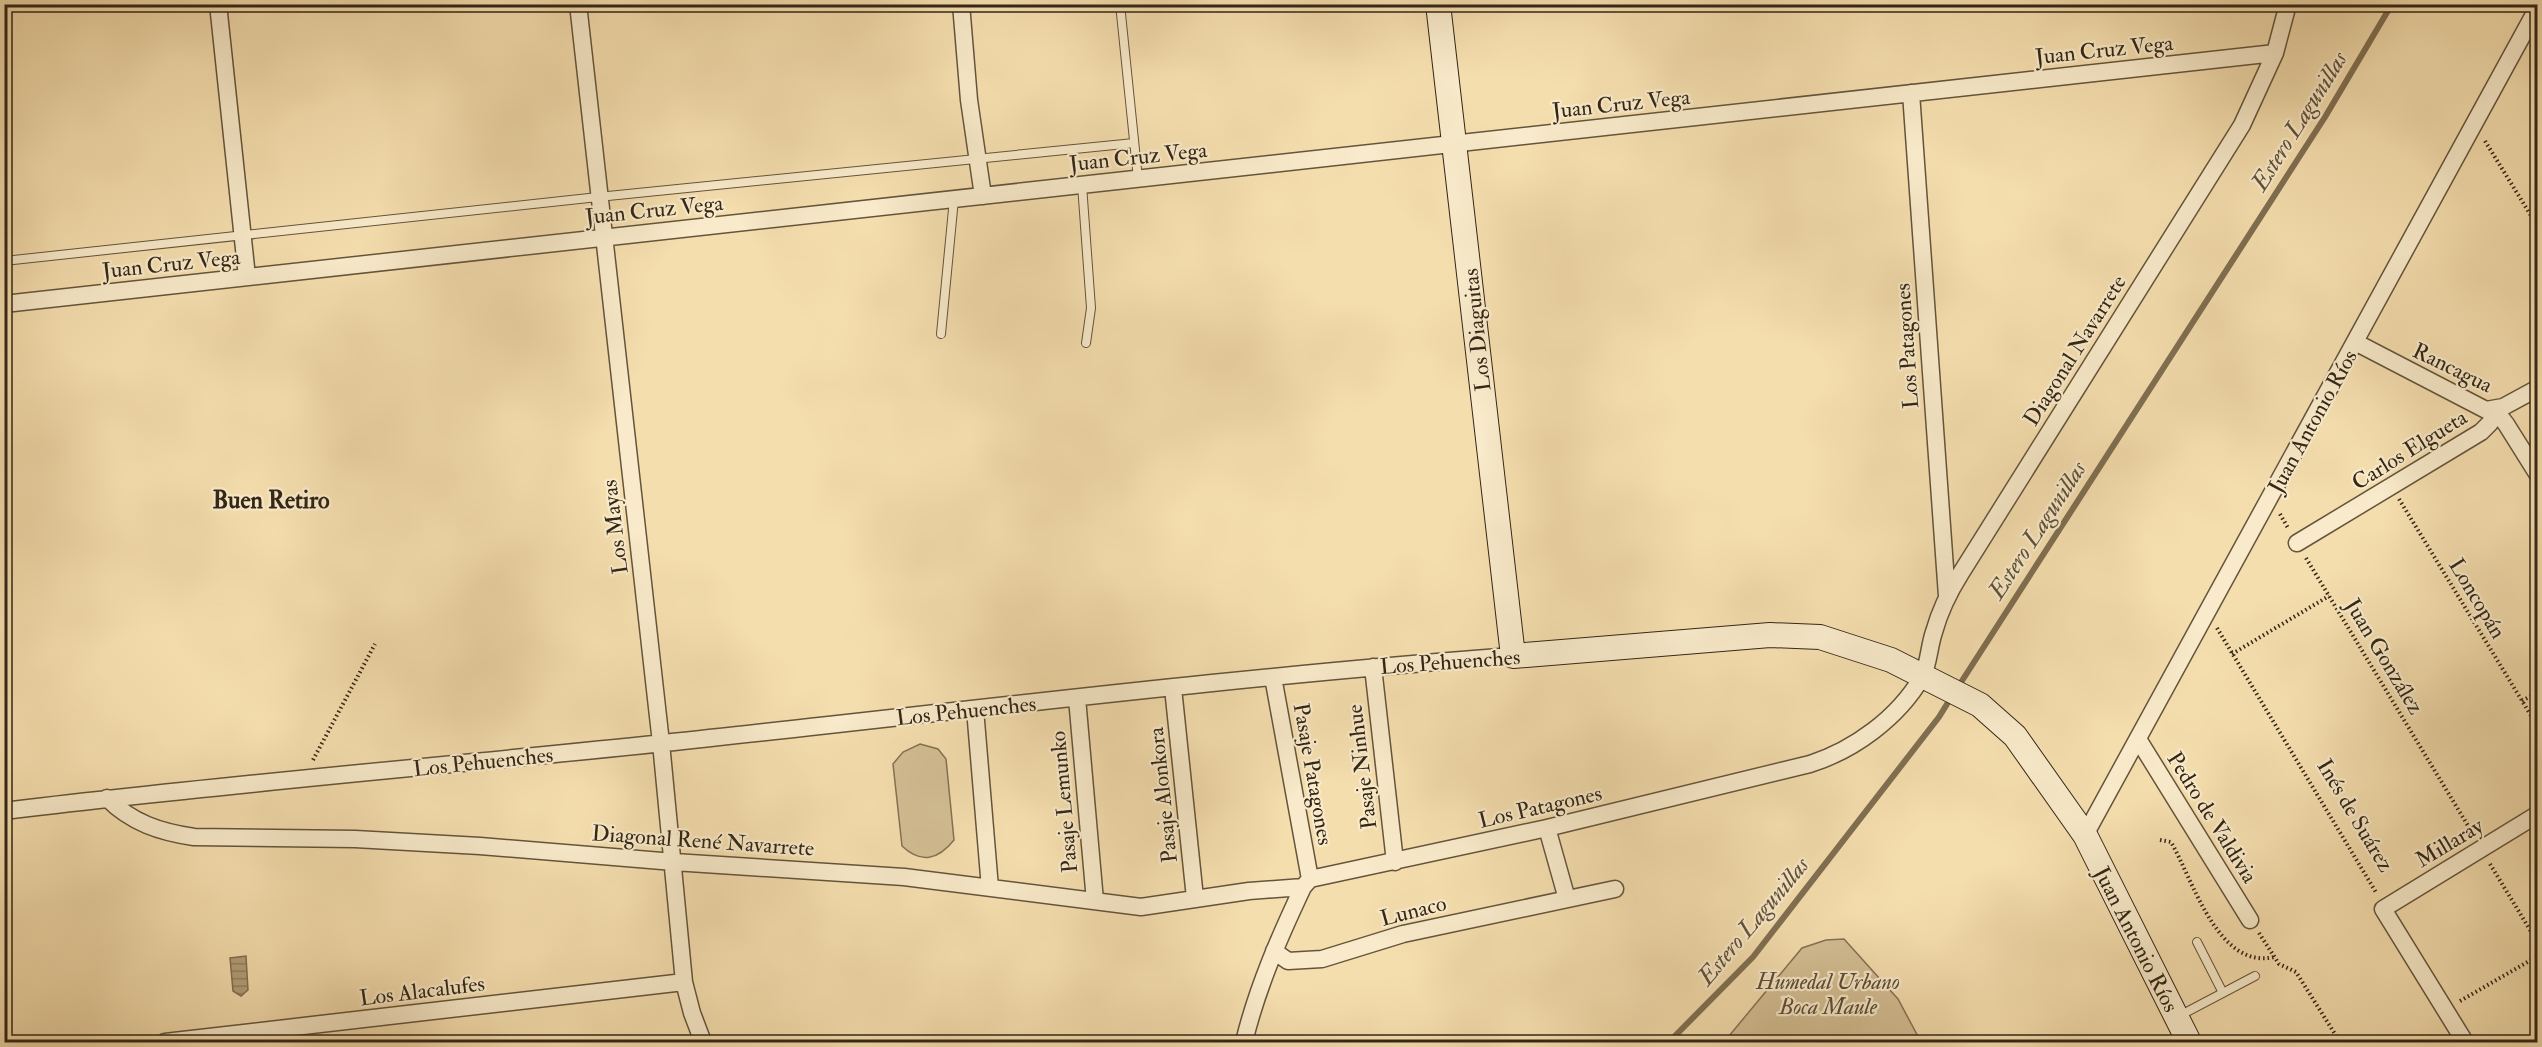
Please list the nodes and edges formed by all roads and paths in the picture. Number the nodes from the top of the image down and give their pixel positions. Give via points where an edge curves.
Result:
1 (218, 4) edge
2 (578, 4) edge
3 (961, 4) edge
4 (1120, 4) edge
5 (1438, 4) edge
6 (2288, 4) edge
7 (2538, 7) edge
8 (2276, 53) junction
9 (1911, 93) junction
10 (2474, 123) junction
11 (1134, 143) junction
12 (1455, 144) junction
13 (978, 159) junction
14 (1138, 179) junction
15 (1082, 185) junction
16 (982, 196) junction
17 (598, 197) junction
18 (954, 199) junction
19 (2538, 227) edge
20 (242, 235) junction
21 (603, 238) junction
22 (4, 261) edge
23 (247, 277) junction
24 (4, 304) edge
25 (941, 334) dead end
26 (1086, 342) dead end
27 (2355, 342) junction
28 (2538, 388) edge
29 (2495, 410) junction
30 (2538, 475) edge
31 (2391, 487) junction
32 (2270, 498) junction
33 (2297, 543) junction
34 (1947, 596) junction
35 (2329, 596) junction
36 (2207, 612) junction
37 (375, 644) dead end
38 (2232, 654) junction
39 (1513, 656) junction
40 (1372, 667) junction
41 (1923, 675) junction
42 (1273, 677) junction
43 (1173, 688) junction
44 (2538, 692) edge
45 (1077, 698) junction
46 (2522, 701) junction
47 (975, 709) junction
48 (2538, 726) edge
49 (2138, 739) junction
50 (661, 743) junction
51 (303, 779) junction
52 (107, 798) junction
53 (4, 811) edge
54 (2538, 814) edge
55 (1547, 828) junction
56 (2471, 831) dead end
57 (2085, 835) junction
58 (2160, 840) dead end
59 (674, 862) junction
60 (1395, 862) junction
61 (2493, 871) dead end
62 (1306, 883) junction
63 (990, 888) junction
64 (1615, 889) dead end
65 (1195, 898) junction
66 (1567, 899) junction
67 (1095, 901) junction
68 (2383, 909) junction
69 (2250, 920) dead end
70 (2197, 942) dead end
71 (2538, 943) edge
72 (2267, 945) dead end
73 (1274, 951) junction
74 (2538, 956) edge
75 (2274, 957) junction
76 (2255, 976) dead end
77 (684, 982) junction
78 (2223, 993) junction
79 (2445, 1010) junction
80 (2176, 1017) junction
81 (165, 1042) edge
82 (703, 1042) edge
83 (1244, 1042) edge
84 (2188, 1042) edge
85 (2340, 1042) edge
86 (2465, 1042) edge

1 - 20 street
2 - 17 street, Los Mayas
3 - 13 street
4 - 11 lane
5 - 12 street, Los Diaguitas
6 - 8 street, Diagonal Navarrete
7 - 10 street, Juan Antonio Ríos
8 - 9 street, Juan Cruz Vega
8 - 34 street, Diagonal Navarrete via 2231,144
9 - 12 street, Juan Cruz Vega
9 - 34 street, Los Patagones
10 - 19 path
10 - 27 street, Juan Antonio Ríos
11 - 13 lane
11 - 14 lane
12 - 14 street, Juan Cruz Vega
12 - 39 street, Los Diaguitas
13 - 16 street
13 - 17 lane
14 - 15 street, Juan Cruz Vega
15 - 16 street, Juan Cruz Vega
15 - 26 lane via 1091,308
16 - 18 street, Juan Cruz Vega
17 - 20 lane
17 - 21 street, Los Mayas
18 - 21 street, Juan Cruz Vega
18 - 25 lane
20 - 22 lane
20 - 23 street
21 - 23 street, Juan Cruz Vega
21 - 50 street, Los Mayas
23 - 24 street, Juan Cruz Vega
27 - 29 street, Rancagua via 2471,404
27 - 32 street, Juan Antonio Ríos
28 - 29 street, Carlos Elgueta
29 - 30 street, Rancagua
29 - 31 street, Carlos Elgueta via 2481,432
31 - 33 street, Carlos Elgueta
31 - 46 path, Loncopán
32 - 33 path, Juan González
32 - 36 street, Juan Antonio Ríos
33 - 35 path, Juan González
34 - 41 street, Diagonal Navarrete
35 - 38 path
35 - 56 path, Juan González
36 - 38 path, Inés de Suárez
36 - 49 street, Juan Antonio Ríos
37 - 51 path
38 - 68 path, Inés de Suárez
39 - 40 street, Los Pehuenches
39 - 41 street, Los Pehuenches via 1796,635 1849,645
40 - 42 street, Los Pehuenches
40 - 60 street, Pasaje Ninhue
41 - 55 street, Los Patagones via 1906,698 1868,735 1826,759
41 - 57 street, Juan Antonio Ríos via 1980,705 2015,736
42 - 43 street, Los Pehuenches
42 - 62 street, Pasaje Patagones
43 - 45 street, Los Pehuenches
43 - 65 street, Pasaje Alonkora
44 - 46 path
45 - 47 street, Los Pehuenches
45 - 67 street, Pasaje Lemunko
46 - 48 path, Loncopán
47 - 50 street, Los Pehuenches
47 - 63 street
49 - 57 street, Juan Antonio Ríos
49 - 69 street, Pedro de Valdivia
50 - 51 street, Los Pehuenches
50 - 59 street, Los Mayas
51 - 52 street, Los Pehuenches
52 - 53 street, Los Pehuenches
52 - 59 street, Diagonal René Navarrete via 141,824 194,837 407,842
54 - 68 street, Millaray
55 - 60 street, Los Patagones
55 - 66 street
57 - 80 street, Juan Antonio Ríos
58 - 75 path via 2171,842 2222,937 2247,957
59 - 63 street, Diagonal René Navarrete
59 - 77 street, Los Mayas
60 - 62 street, Los Patagones
61 - 71 path
62 - 65 street, Diagonal René Navarrete
62 - 73 street
63 - 67 street, Diagonal René Navarrete
64 - 66 street, Lunaco
65 - 67 street, Diagonal René Navarrete via 1141,907
66 - 73 street, Lunaco via 1403,934 1322,958 1288,961
68 - 79 street, Inés de Suárez
70 - 78 lane
72 - 75 path
73 - 83 street via 1252,1008
74 - 79 path
75 - 85 path via 2296,972
76 - 78 lane
77 - 81 street, Los Alacalufes
77 - 82 street, Los Mayas
78 - 80 lane
79 - 86 street, Inés de Suárez
80 - 84 street, Juan Antonio Ríos

